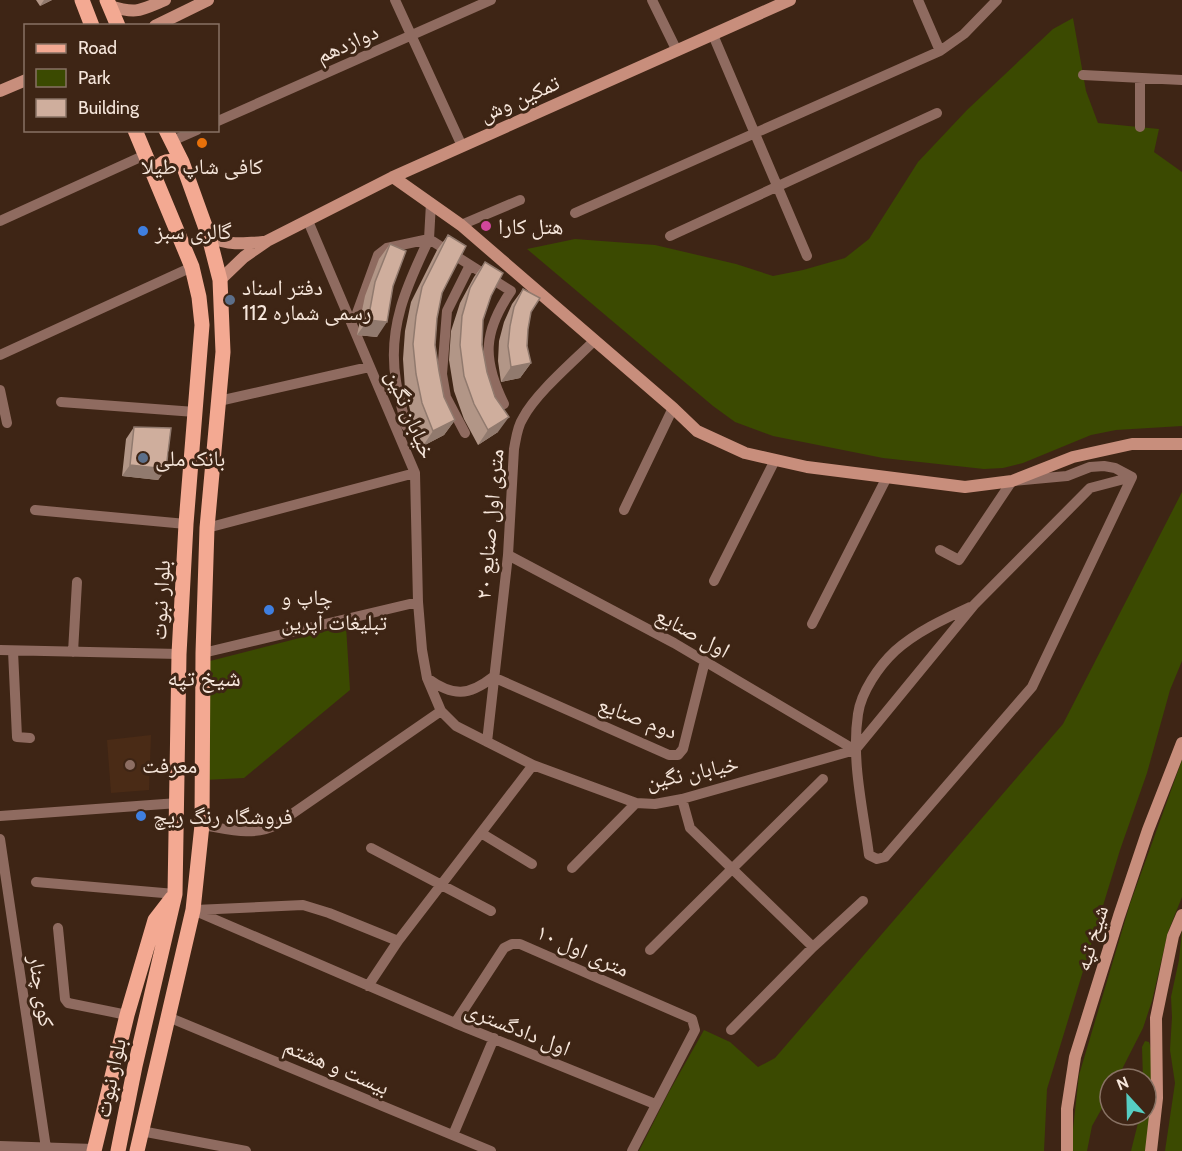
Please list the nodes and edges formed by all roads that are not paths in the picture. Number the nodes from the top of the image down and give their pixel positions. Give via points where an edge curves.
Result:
1 (165, 0) edge
2 (208, 0) edge
3 (395, 0) edge
4 (491, 0) edge
5 (652, 0) edge
6 (790, 0) edge
7 (918, 0) edge
8 (997, 0) edge
9 (108, 3) edge
10 (117, 24) edge
11 (159, 24) edge
12 (713, 35) junction
13 (411, 36) junction
14 (677, 51) junction
15 (940, 51) junction
16 (1083, 75) dead end
17 (1140, 78) junction
18 (1182, 80) edge
19 (24, 81) edge
20 (0, 91) edge
21 (937, 112) dead end
22 (219, 121) edge
23 (1140, 127) dead end
24 (136, 132) edge
25 (188, 132) edge
26 (755, 133) junction
27 (169, 136) edge
28 (462, 146) junction
29 (145, 155) junction
30 (182, 162) junction
31 (393, 177) junction
32 (156, 178) junction
33 (778, 188) junction
34 (520, 200) dead end
35 (431, 203) junction
36 (575, 213) dead end
37 (0, 220) edge
38 (308, 221) junction
39 (461, 225) junction
40 (670, 236) dead end
41 (209, 237) junction
42 (429, 239) junction
43 (267, 242) junction
44 (807, 256) dead end
45 (470, 265) junction
46 (192, 267) junction
47 (220, 280) junction
48 (357, 313) dead end
49 (595, 340) junction
50 (0, 355) edge
51 (369, 367) junction
52 (0, 390) edge
53 (219, 401) junction
54 (61, 402) dead end
55 (504, 404) dead end
56 (673, 408) junction
57 (195, 412) junction
58 (7, 423) dead end
59 (406, 426) dead end
60 (465, 433) dead end
61 (1182, 444) edge
62 (775, 460) junction
63 (415, 473) junction
64 (887, 477) junction
65 (1132, 477) junction
66 (1012, 482) junction
67 (35, 510) dead end
68 (624, 510) dead end
69 (186, 524) junction
70 (207, 528) junction
71 (940, 550) dead end
72 (508, 555) junction
73 (714, 581) dead end
74 (77, 582) dead end
75 (418, 602) junction
76 (974, 605) junction
77 (813, 624) dead end
78 (0, 650) edge
79 (13, 651) junction
80 (73, 652) junction
81 (179, 654) junction
82 (203, 654) junction
83 (705, 661) junction
84 (494, 677) junction
85 (427, 678) junction
86 (441, 711) junction
87 (30, 738) dead end
88 (487, 742) junction
89 (1182, 743) edge
90 (855, 750) junction
91 (533, 765) junction
92 (823, 779) dead end
93 (682, 799) junction
94 (178, 803) junction
95 (636, 803) junction
96 (0, 816) edge
97 (202, 825) junction
98 (481, 833) junction
99 (0, 840) edge
100 (371, 848) dead end
101 (531, 864) dead end
102 (572, 868) dead end
103 (732, 868) junction
104 (36, 882) dead end
105 (442, 884) junction
106 (175, 894) junction
107 (863, 901) dead end
108 (193, 910) junction
109 (491, 911) dead end
110 (1182, 915) edge
111 (58, 928) dead end
112 (398, 941) junction
113 (813, 947) junction
114 (650, 950) dead end
115 (368, 986) junction
116 (127, 1015) junction
117 (168, 1017) junction
118 (455, 1023) junction
119 (732, 1030) dead end
120 (494, 1038) junction
121 (655, 1104) junction
122 (141, 1131) junction
123 (453, 1135) junction
124 (0, 1146) edge
125 (46, 1148) junction
126 (24, 1149) edge
127 (94, 1150) edge
128 (118, 1151) edge
129 (137, 1151) edge
130 (246, 1151) edge
131 (491, 1151) edge
132 (632, 1151) edge
133 (1067, 1151) edge
134 (1151, 1151) edge

1 - 9 street via 131,12
2 - 11 street
3 - 13 street
4 - 13 street, دوازدهم
5 - 14 street
6 - 12 street, تمکین وش
7 - 15 street
8 - 15 street via 964,34
9 - 10 main road
12 - 14 street, تمکین وش
12 - 26 street
13 - 22 street, دوازدهم
13 - 28 street
14 - 28 street, تمکین وش
15 - 26 street
16 - 17 street
17 - 18 street
17 - 23 street
19 - 20 street
21 - 33 street
24 - 29 main road, بلوار نبوت
25 - 27 street
26 - 33 street
26 - 36 street
27 - 30 main road, بلوار نبوت
28 - 31 street, تمکین وش
29 - 32 main road, بلوار نبوت
29 - 37 street
30 - 32 main road via 164,162
30 - 41 main road, بلوار نبوت
31 - 35 street
31 - 38 street, تمکین وش
32 - 46 main road, بلوار نبوت
33 - 40 street
33 - 44 street
34 - 39 street
35 - 39 street
35 - 42 street
38 - 43 street, تمکین وش
38 - 51 street, خیابان نگین
39 - 49 street
41 - 43 street via 236,245
41 - 47 main road, بلوار نبوت
42 - 45 street
42 - 48 street via 387,248 378,255
42 - 59 street via 406,286 398,313 396,379
43 - 47 street
45 - 55 street via 511,291 489,334 492,380
45 - 60 street via 447,311 442,374 446,397
46 - 50 street
46 - 57 main road, بلوار نبوت via 202,325
47 - 53 main road, بلوار نبوت via 223,352
49 - 56 street
49 - 72 street, ۲۰ متری اول صنایع via 532,403 522,419 514,449
51 - 53 street
51 - 63 street, خیابان نگین
52 - 58 street
53 - 70 main road, بلوار نبوت
54 - 57 street
56 - 62 street via 697,430 745,453
56 - 68 street
57 - 69 main road, بلوار نبوت
61 - 66 street via 1132,444 1073,457
62 - 64 street
62 - 73 street
63 - 70 street
63 - 75 street, خیابان نگین
64 - 66 street via 965,487
64 - 77 street
65 - 66 street via 1104,466 1066,476
65 - 76 street via 1090,488
65 - 90 street via 1032,687 885,857 877,859 869,855
66 - 71 street via 959,560
67 - 69 street
69 - 81 main road, بلوار نبوت
70 - 82 main road, بلوار نبوت
72 - 83 street, اول صنایع
72 - 84 street, ۲۰ متری اول صنایع
74 - 80 street
75 - 82 street
75 - 85 street, خیابان نگین
76 - 90 street
76 - 90 street via 916,636 881,667 858,711
78 - 79 street
79 - 80 street
79 - 87 street via 17,737
80 - 81 street
81 - 94 main road, بلوار نبوت
82 - 97 main road, بلوار نبوت
83 - 84 street, دوم صنایع via 683,749 678,755 669,755
83 - 90 street, اول صنایع
84 - 85 street via 479,688 460,693 442,689
84 - 88 street, ۲۰ متری اول صنایع
85 - 86 street, خیابان نگین
86 - 88 street, خیابان نگین via 456,726
86 - 97 street via 264,831
88 - 91 street, خیابان نگین
89 - 133 street, شیخ تپه via 1126,894 1075,1057 1067,1109
90 - 93 street, خیابان نگین
91 - 95 street, خیابان نگین
91 - 98 street
92 - 103 street
93 - 95 street, خیابان نگین
93 - 103 street via 690,828
94 - 96 street
94 - 106 main road, بلوار نبوت
95 - 102 street
97 - 108 main road, بلوار نبوت
98 - 101 street
98 - 105 street
99 - 125 street, کوی چنار
100 - 105 street
103 - 113 street
103 - 114 street
104 - 106 street
105 - 109 street
105 - 112 street
106 - 116 main road via 155,920
106 - 128 main road, بلوار نبوت
107 - 113 street
108 - 112 street via 303,905
108 - 115 street, اول دادگستری
108 - 117 main road, بلوار نبوت
110 - 134 street via 1173,936 1156,1018 1157,1098
111 - 116 street via 68,1003
112 - 115 street
113 - 119 street
115 - 118 street, اول دادگستری
116 - 127 main road
117 - 122 main road, بلوار نبوت
117 - 123 street, بیست و هشتم
118 - 120 street, اول دادگستری
118 - 121 street, ۱۰ متری اول via 504,948 520,944 692,1019 695,1030
120 - 121 street, اول دادگستری
120 - 123 street
121 - 132 street
122 - 129 main road, بلوار نبوت
122 - 130 street
123 - 131 street, بیست و هشتم
124 - 126 street
125 - 126 street
125 - 127 street

